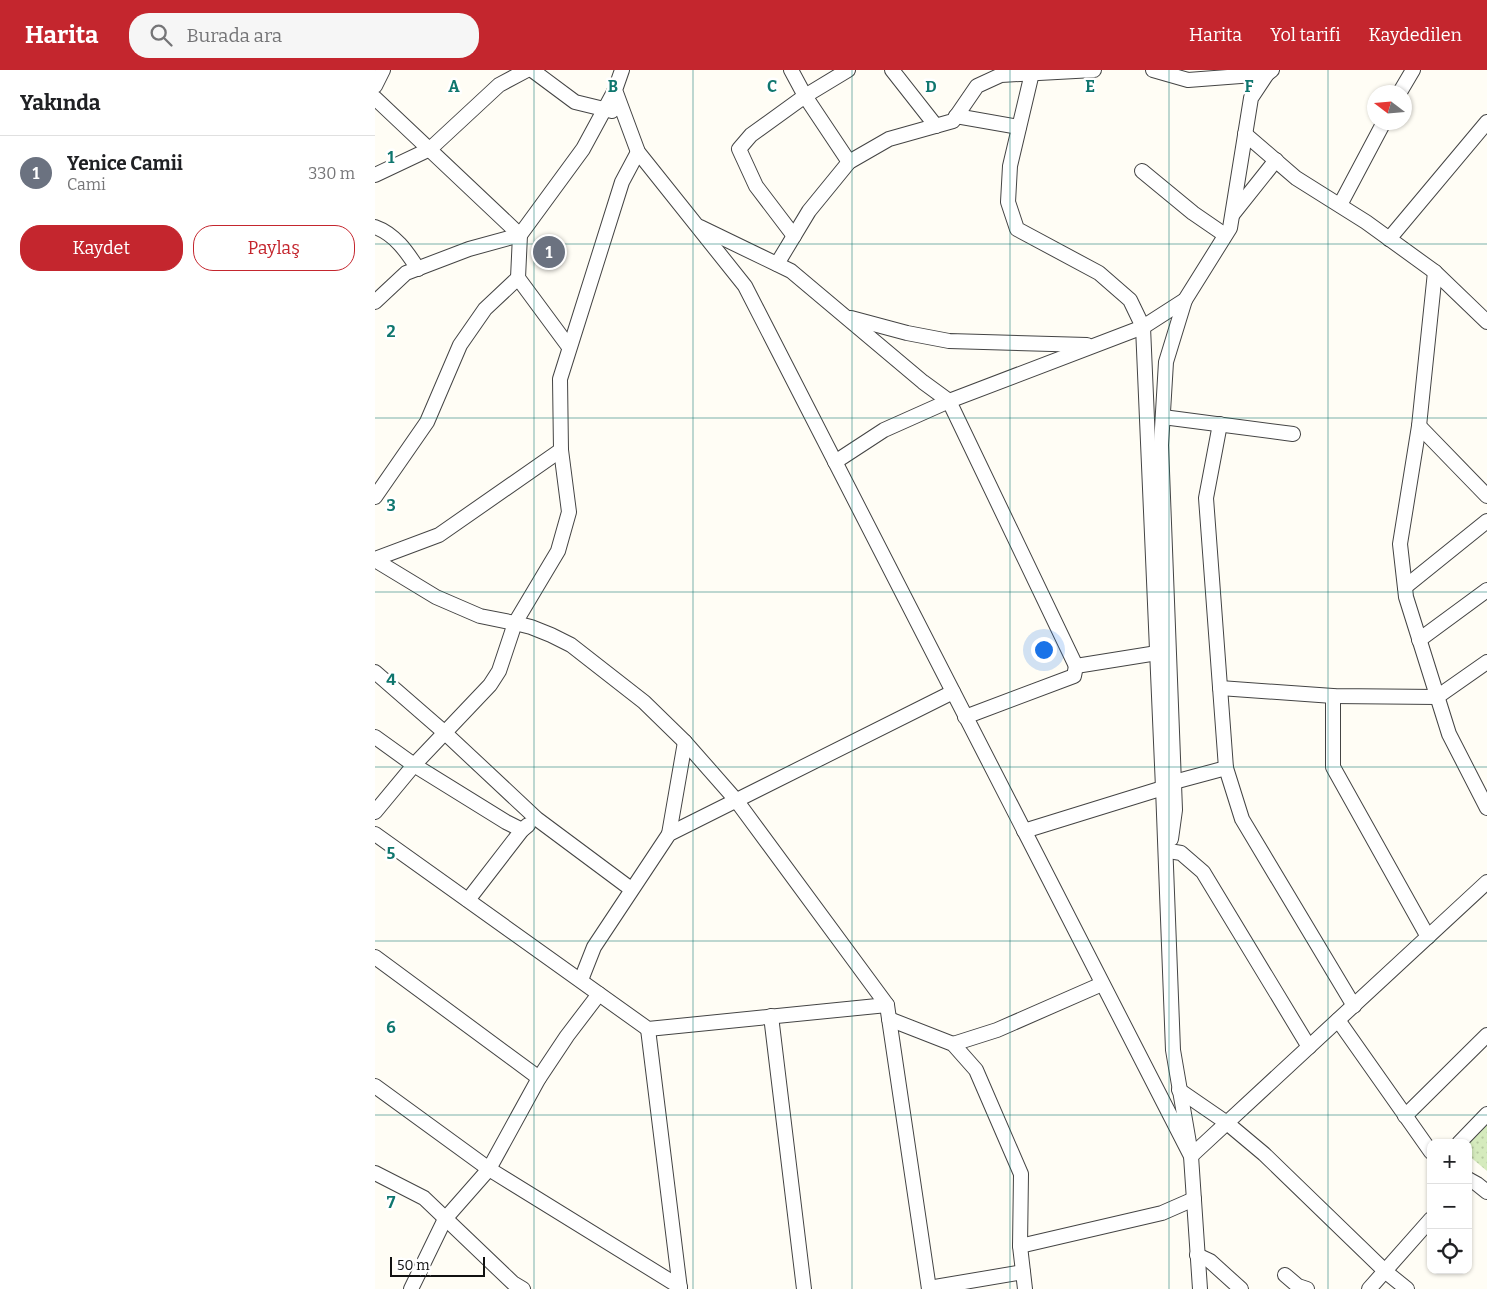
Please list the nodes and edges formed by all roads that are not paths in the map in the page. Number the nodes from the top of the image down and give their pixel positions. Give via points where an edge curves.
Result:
1 (383, 70) edge
2 (497, 70) edge
3 (527, 70) edge
4 (532, 70) edge
5 (622, 70) edge
6 (791, 70) edge
7 (848, 70) edge
8 (892, 70) edge
9 (1094, 70) edge
10 (1153, 70) edge
11 (1413, 70) edge
12 (1270, 72) edge
13 (1000, 73) edge
14 (1032, 73) junction
15 (499, 85) junction
16 (1405, 85) edge
17 (375, 86) edge
18 (615, 90) junction
19 (805, 96) junction
20 (375, 98) edge
21 (605, 109) junction
22 (624, 114) junction
23 (956, 116) junction
24 (1487, 122) edge
25 (936, 126) junction
26 (1019, 127) junction
27 (1380, 130) edge
28 (1245, 134) junction
29 (430, 149) junction
30 (638, 152) junction
31 (1276, 160) junction
32 (849, 162) junction
33 (1142, 171) dead end
34 (375, 174) edge
35 (1340, 205) junction
36 (1232, 215) junction
37 (697, 226) junction
38 (375, 227) edge
39 (520, 235) junction
40 (1225, 235) junction
41 (794, 236) junction
42 (1389, 239) junction
43 (777, 264) junction
44 (418, 269) junction
45 (1435, 272) junction
46 (518, 278) junction
47 (1185, 300) junction
48 (375, 302) edge
49 (846, 317) junction
50 (1487, 322) edge
51 (1143, 327) junction
52 (1095, 345) junction
53 (569, 347) junction
54 (949, 401) junction
55 (1163, 417) junction
56 (1220, 424) junction
57 (1419, 426) junction
58 (1293, 434) dead end
59 (561, 450) junction
60 (835, 462) junction
61 (1487, 496) edge
62 (375, 497) edge
63 (1487, 521) edge
64 (375, 560) edge
65 (1405, 586) junction
66 (1487, 590) edge
67 (515, 622) junction
68 (1419, 640) junction
69 (1157, 653) junction
70 (1487, 662) edge
71 (1076, 666) junction
72 (375, 672) edge
73 (1220, 688) junction
74 (953, 692) junction
75 (1333, 696) junction
76 (1437, 696) junction
77 (965, 717) junction
78 (444, 732) junction
79 (375, 736) edge
80 (685, 742) junction
81 (414, 765) junction
82 (1226, 768) junction
83 (1169, 785) junction
84 (736, 800) junction
85 (1486, 804) edge
86 (375, 812) edge
87 (537, 819) junction
88 (522, 830) junction
89 (1024, 831) junction
90 (375, 834) edge
91 (669, 834) junction
92 (1169, 851) junction
93 (1166, 869) junction
94 (1487, 882) edge
95 (631, 889) junction
96 (468, 900) junction
97 (1428, 937) junction
98 (375, 958) edge
99 (581, 980) junction
100 (1102, 984) junction
101 (599, 994) junction
102 (887, 1004) junction
103 (1354, 1006) junction
104 (771, 1016) junction
105 (889, 1019) junction
106 (1338, 1020) junction
107 (648, 1029) junction
108 (1487, 1035) edge
109 (953, 1044) junction
110 (1309, 1047) junction
111 (539, 1078) junction
112 (375, 1086) edge
113 (1179, 1090) junction
114 (1487, 1114) edge
115 (1405, 1116) junction
116 (1227, 1123) junction
117 (1463, 1139) edge
118 (1427, 1146) edge
119 (1191, 1156) junction
120 (489, 1169) junction
121 (375, 1173) edge
122 (1472, 1181) edge
123 (1487, 1192) edge
124 (1194, 1199) junction
125 (445, 1219) junction
126 (1427, 1224) edge
127 (1020, 1246) junction
128 (1197, 1256) junction
129 (1023, 1272) junction
130 (1386, 1272) junction
131 (1285, 1275) dead end
132 (680, 1288) edge
133 (411, 1289) edge
134 (523, 1289) edge
135 (804, 1289) edge
136 (929, 1289) edge
137 (1025, 1289) edge
138 (1199, 1289) edge
139 (1241, 1289) edge
140 (1307, 1289) edge
141 (1369, 1289) edge
142 (1407, 1289) edge

1 - 17 street
2 - 15 street
3 - 15 street
4 - 21 street via 575,102
5 - 18 street
6 - 19 street
7 - 19 street
8 - 25 street
9 - 14 street
10 - 12 street via 1188,80
11 - 16 street
12 - 28 street via 1251,98
13 - 14 street
13 - 23 street via 977,86
14 - 26 street
15 - 29 street
18 - 21 street
18 - 22 street
19 - 32 street
19 - 41 street via 751,135 739,149 756,186
20 - 29 street
21 - 22 street
21 - 39 street via 583,149
22 - 30 street
23 - 25 street via 953,121
23 - 26 street
24 - 42 street
25 - 32 street via 889,139
26 - 51 street via 1008,202 1017,229 1099,273 1130,300
27 - 35 street
28 - 31 street
28 - 36 street
29 - 34 street
29 - 39 street
30 - 37 street
30 - 53 street via 622,182
31 - 35 street via 1296,178
31 - 36 street
32 - 41 street via 809,211
33 - 40 street
35 - 42 street
36 - 40 street
37 - 43 street
37 - 60 street via 745,286
38 - 44 street via 393,236
39 - 44 street via 469,249
39 - 46 street
40 - 47 street
41 - 43 street
42 - 45 street
43 - 49 street via 791,271
44 - 48 street via 406,273
45 - 50 street
45 - 57 street
46 - 53 street
46 - 62 street via 485,309 460,345 427,422
47 - 51 street
47 - 55 street via 1166,362
49 - 52 street via 949,341
49 - 54 street
51 - 52 street
51 - 69 street
52 - 54 street
53 - 59 street via 560,379
54 - 60 street via 884,430
54 - 71 street
55 - 56 street
55 - 83 street
56 - 58 street
56 - 73 street via 1206,498
57 - 61 street
57 - 65 street via 1400,544
59 - 64 street via 439,535
59 - 67 street via 569,512 558,551
60 - 74 street
63 - 65 street
64 - 67 street via 436,596 480,616
65 - 68 street
66 - 68 street
67 - 78 street via 499,671 490,685
67 - 80 street via 571,645 644,702
68 - 76 street
69 - 71 street
69 - 83 street
70 - 76 street
71 - 77 street via 1074,676
72 - 78 street
73 - 75 street
73 - 82 street
74 - 77 street
74 - 84 street
75 - 76 street
75 - 97 street via 1333,767
76 - 85 street via 1449,734
77 - 89 street
78 - 81 street
78 - 87 street
79 - 81 street
80 - 84 street
80 - 91 street
81 - 86 street
81 - 88 street
82 - 83 street
82 - 103 street via 1242,819
83 - 89 street
83 - 92 street via 1175,810
83 - 93 street
84 - 91 street
84 - 102 street
87 - 88 street
87 - 95 street
88 - 96 street
89 - 100 street
90 - 96 street
91 - 95 street
92 - 93 street
92 - 110 street via 1181,852 1203,872
93 - 113 street via 1173,1050
94 - 97 street
95 - 99 street via 594,947
96 - 99 street
97 - 103 street
98 - 111 street
99 - 101 street
100 - 109 street via 997,1030
100 - 119 street
101 - 107 street
101 - 111 street
102 - 104 street
102 - 105 street
103 - 106 street
104 - 107 street
104 - 135 street
105 - 109 street
105 - 136 street
106 - 110 street
106 - 115 street
107 - 132 street
108 - 115 street
109 - 127 street via 976,1070 1021,1174
110 - 116 street
111 - 120 street
112 - 120 street
113 - 116 street
113 - 119 street
114 - 117 street
115 - 118 street
116 - 119 street
116 - 130 street via 1264,1154
119 - 124 street
120 - 125 street
120 - 132 street
121 - 125 street via 424,1198
122 - 123 street
124 - 127 street via 1162,1214
124 - 128 street
125 - 133 street
125 - 134 street
126 - 130 street
127 - 129 street
128 - 138 street
128 - 139 street via 1210,1261
129 - 136 street
129 - 137 street
130 - 141 street
130 - 142 street
131 - 140 street

